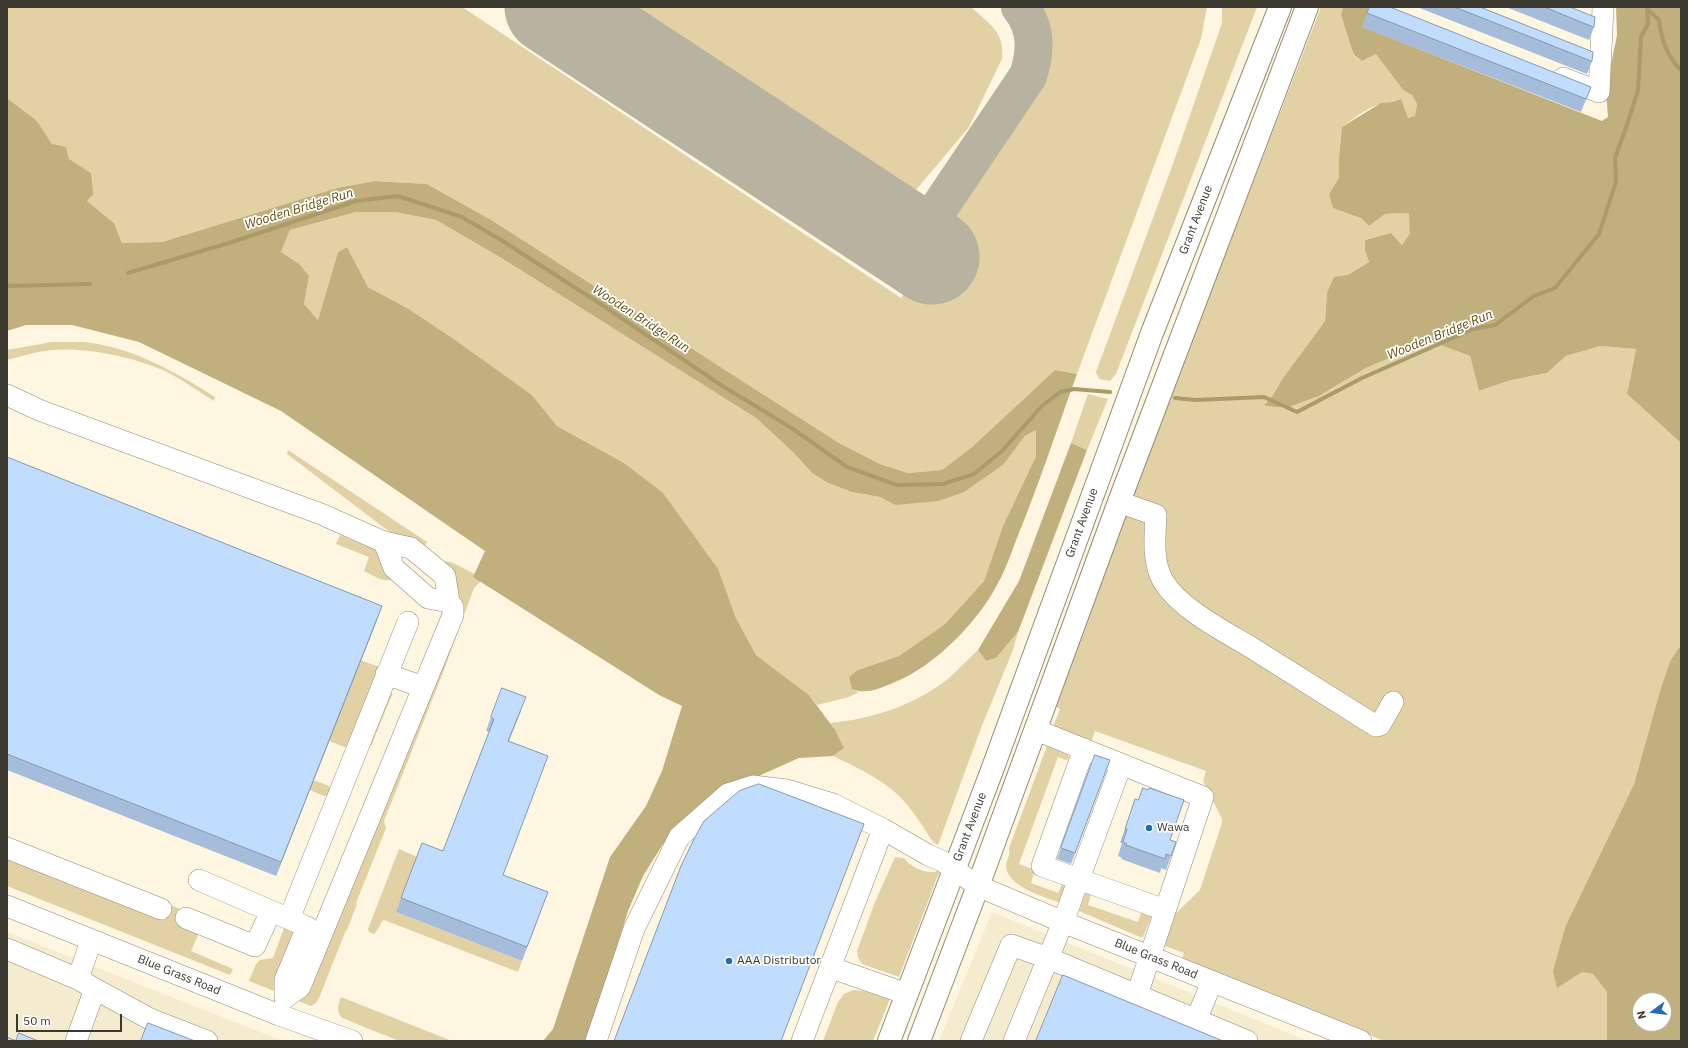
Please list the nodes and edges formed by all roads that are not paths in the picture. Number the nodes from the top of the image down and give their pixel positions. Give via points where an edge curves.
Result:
1 (1280, 7) edge
2 (1307, 7) edge
3 (1583, 14) edge
4 (1602, 14) edge
5 (1579, 48) edge
6 (1600, 57) junction
7 (1547, 72) edge
8 (7, 395) edge
9 (1119, 502) junction
10 (384, 542) junction
11 (449, 602) junction
12 (408, 622) dead end
13 (386, 674) junction
14 (423, 687) junction
15 (1393, 702) dead end
16 (1036, 730) junction
17 (1084, 749) junction
18 (1121, 765) junction
19 (883, 829) junction
20 (7, 848) edge
21 (955, 869) junction
22 (1079, 879) junction
23 (200, 880) dead end
24 (978, 886) junction
25 (7, 906) edge
26 (161, 909) dead end
27 (1165, 910) junction
28 (186, 918) dead end
29 (298, 922) junction
30 (1063, 922) junction
31 (92, 940) junction
32 (7, 949) edge
33 (1149, 956) junction
34 (1048, 958) junction
35 (832, 968) junction
36 (1212, 982) junction
37 (86, 984) junction
38 (907, 994) junction
39 (1137, 995) junction
40 (282, 1006) junction
41 (1196, 1020) junction
42 (76, 1041) edge
43 (207, 1041) edge
44 (352, 1041) edge
45 (596, 1041) edge
46 (802, 1041) edge
47 (889, 1041) edge
48 (919, 1041) edge
49 (971, 1041) edge
50 (1014, 1041) edge
51 (1246, 1041) edge
52 (1361, 1041) edge

1 - 21 main road, Grant Avenue via 1152,333
2 - 9 main road
3 - 4 street
4 - 6 street
5 - 6 street
6 - 7 street via 1599,92
8 - 10 street via 40,410 322,514
9 - 15 street via 1156,515 1157,563 1162,580 1176,598 1376,726 1380,725
9 - 16 main road
10 - 11 street via 394,568 428,598
10 - 11 street via 411,548 446,576
11 - 14 street via 453,607 452,615
12 - 13 street
13 - 14 street
13 - 29 street
14 - 29 street
16 - 17 street
16 - 24 main road
17 - 18 street
17 - 22 street via 1042,866
18 - 22 street
18 - 27 street via 1203,798
19 - 21 street, Blue Grass Road
19 - 35 street
19 - 45 street, Blue Grass Road via 833,804 787,790 753,786 728,794 679,837 634,929
20 - 26 street
21 - 24 street, Blue Grass Road
21 - 38 main road, Grant Avenue
22 - 27 street
22 - 30 street
23 - 29 street
24 - 30 street, Blue Grass Road
24 - 48 main road
25 - 31 street, Blue Grass Road
27 - 33 street
28 - 29 street via 255,946
29 - 40 street via 300,987
30 - 33 street, Blue Grass Road
30 - 34 street
31 - 37 street
31 - 40 street, Blue Grass Road
32 - 37 street
33 - 36 street, Blue Grass Road
33 - 39 street
34 - 39 street
34 - 49 street via 1011,945
34 - 50 street
35 - 38 street
35 - 46 street
36 - 41 street
36 - 52 street, Blue Grass Road
37 - 42 street
37 - 43 street via 150,1019
38 - 47 main road, Grant Avenue
39 - 41 street
40 - 44 street, Blue Grass Road
41 - 51 street

